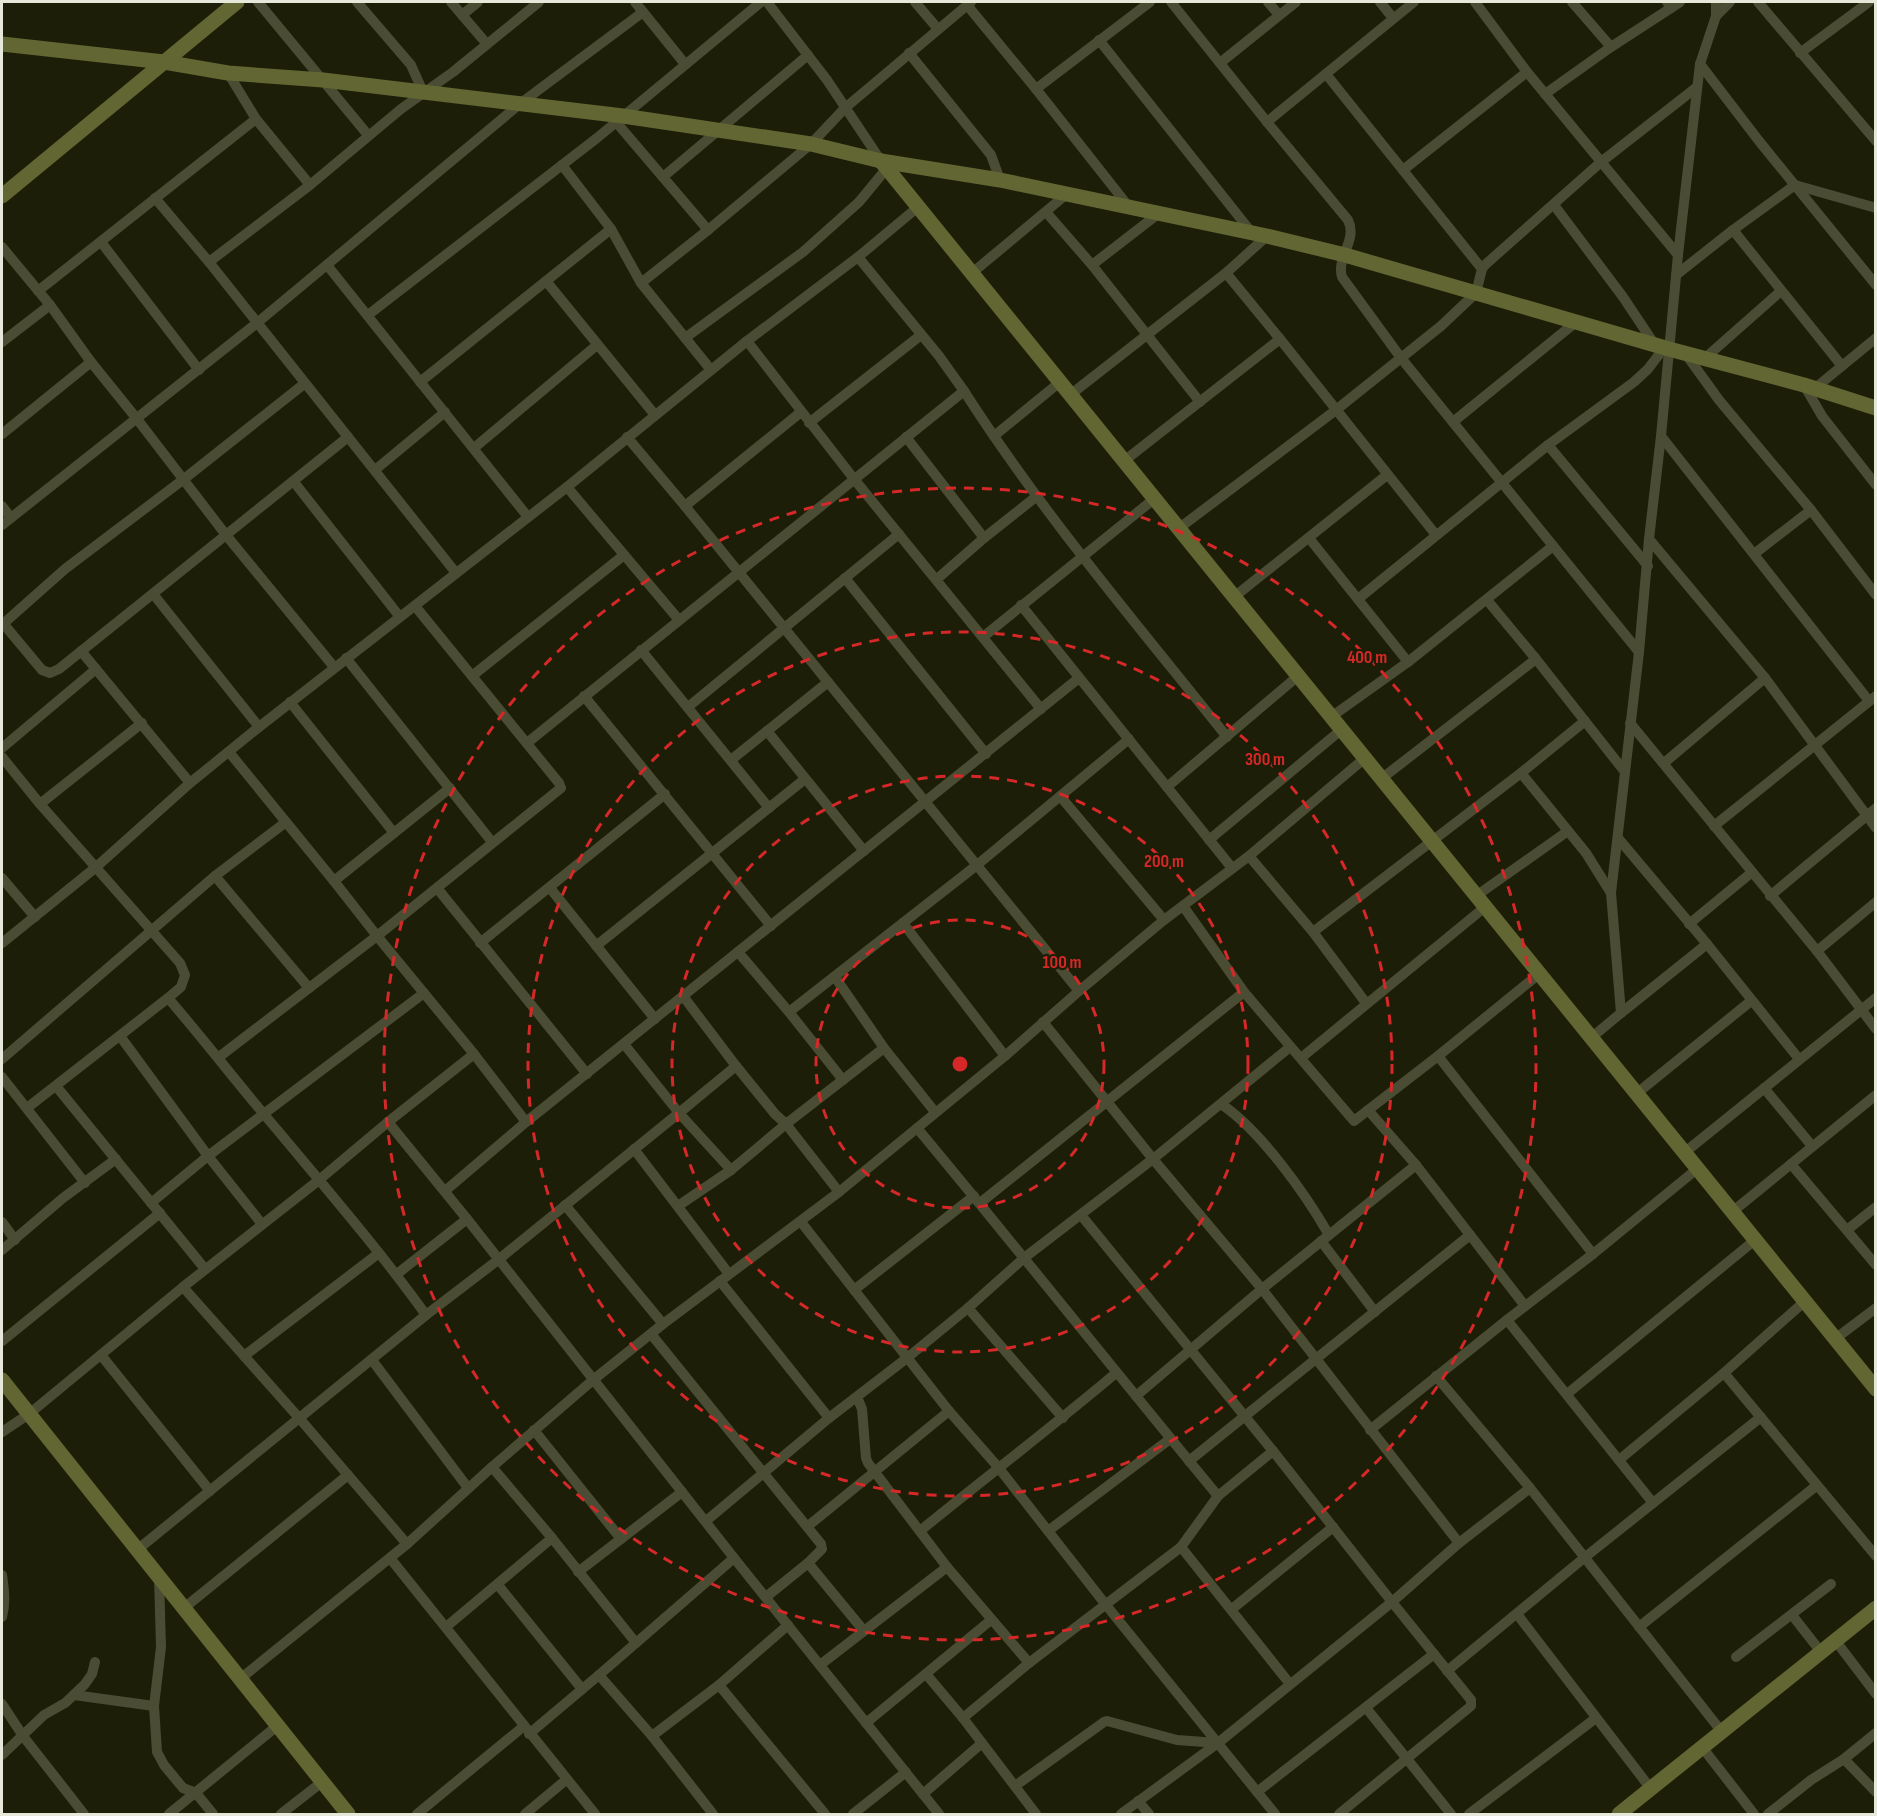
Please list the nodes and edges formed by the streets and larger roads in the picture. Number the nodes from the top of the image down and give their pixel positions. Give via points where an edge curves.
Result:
1 (237, 2) edge
2 (258, 2) edge
3 (357, 2) edge
4 (451, 2) edge
5 (478, 2) edge
6 (539, 2) edge
7 (635, 2) edge
8 (761, 2) edge
9 (767, 2) edge
10 (915, 2) edge
11 (1150, 2) edge
12 (1171, 2) edge
13 (1268, 2) edge
14 (1296, 2) edge
15 (1380, 2) edge
16 (1413, 2) edge
17 (1475, 2) edge
18 (1572, 2) edge
19 (1716, 2) edge
20 (1730, 2) edge
21 (1758, 2) edge
22 (1869, 2) edge
23 (969, 3) edge
24 (1673, 4) edge
25 (644, 12) junction
26 (462, 15) junction
27 (1279, 15) junction
28 (1716, 16) junction
29 (1393, 18) junction
30 (938, 29) junction
31 (1100, 40) junction
32 (486, 43) junction
33 (2, 44) edge
34 (1611, 47) junction
35 (909, 53) junction
36 (1800, 53) junction
37 (808, 55) junction
38 (164, 62) junction
39 (1220, 63) junction
40 (685, 64) junction
41 (1700, 64) junction
42 (1527, 72) junction
43 (228, 73) junction
44 (1326, 74) junction
45 (323, 80) junction
46 (1697, 87) junction
47 (1036, 90) junction
48 (424, 94) junction
49 (1545, 94) junction
50 (521, 103) junction
51 (845, 108) junction
52 (256, 118) junction
53 (620, 119) junction
54 (1267, 122) junction
55 (720, 130) junction
56 (368, 135) junction
57 (1875, 141) edge
58 (811, 144) junction
59 (1601, 162) junction
60 (562, 165) junction
61 (884, 165) junction
62 (1403, 170) junction
63 (663, 177) junction
64 (1000, 180) junction
65 (310, 185) junction
66 (1795, 185) junction
67 (1068, 193) junction
68 (2, 196) edge
69 (155, 198) junction
70 (1554, 205) junction
71 (918, 207) junction
72 (1128, 207) junction
73 (1875, 208) edge
74 (1046, 212) junction
75 (1158, 214) junction
76 (611, 229) junction
77 (708, 230) junction
78 (1733, 230) junction
79 (1259, 235) junction
80 (101, 242) junction
81 (2, 247) edge
82 (1345, 255) junction
83 (1677, 255) junction
84 (858, 257) junction
85 (209, 262) junction
86 (327, 265) junction
87 (1092, 266) junction
88 (1482, 269) junction
89 (972, 273) junction
90 (1226, 273) junction
91 (1676, 275) junction
92 (546, 281) junction
93 (641, 283) junction
94 (1875, 285) edge
95 (38, 291) junction
96 (1781, 291) junction
97 (1476, 293) junction
98 (50, 305) junction
99 (368, 315) junction
100 (1576, 322) junction
101 (257, 323) junction
102 (921, 334) junction
103 (1147, 335) junction
104 (685, 338) junction
105 (1280, 339) junction
106 (1875, 339) edge
107 (747, 341) junction
108 (2, 342) edge
109 (597, 345) junction
110 (1663, 347) junction
111 (1685, 353) junction
112 (1401, 358) junction
113 (1704, 359) junction
114 (91, 362) junction
115 (1842, 366) junction
116 (199, 370) junction
117 (711, 370) junction
118 (420, 382) junction
119 (1060, 382) junction
120 (304, 384) junction
121 (1809, 387) junction
122 (964, 391) junction
123 (1070, 395) junction
124 (1200, 402) junction
125 (1875, 408) edge
126 (1336, 410) junction
127 (445, 412) junction
128 (801, 412) junction
129 (655, 415) junction
130 (137, 419) junction
131 (1453, 422) junction
132 (809, 423) junction
133 (2, 434) edge
134 (994, 436) junction
135 (1661, 436) junction
136 (348, 437) junction
137 (627, 437) junction
138 (906, 437) junction
139 (1548, 445) junction
140 (474, 448) junction
141 (1124, 461) junction
142 (375, 470) junction
143 (1387, 475) junction
144 (184, 479) junction
145 (854, 479) junction
146 (294, 482) junction
147 (1502, 482) junction
148 (1875, 485) edge
149 (567, 487) junction
150 (1037, 496) junction
151 (1154, 499) junction
152 (2, 506) edge
153 (685, 506) junction
154 (1810, 510) junction
155 (528, 517) junction
156 (11, 518) junction
157 (2, 525) edge
158 (1178, 529) junction
159 (899, 534) junction
160 (226, 535) junction
161 (1436, 536) junction
162 (984, 538) junction
163 (1309, 538) junction
164 (1650, 539) junction
165 (1553, 546) junction
166 (1754, 554) junction
167 (624, 555) junction
168 (1082, 556) junction
169 (1648, 566) junction
170 (738, 572) junction
171 (456, 573) junction
172 (845, 578) junction
173 (937, 579) junction
174 (1875, 594) edge
175 (154, 595) junction
176 (1234, 597) junction
177 (1358, 599) junction
178 (1487, 600) junction
179 (1021, 605) junction
180 (415, 606) junction
181 (400, 617) junction
182 (679, 620) junction
183 (2, 623) edge
184 (783, 628) junction
185 (982, 637) junction
186 (641, 650) junction
187 (81, 651) junction
188 (1639, 652) junction
189 (346, 658) junction
190 (1536, 659) junction
191 (1408, 662) junction
192 (334, 667) junction
193 (96, 669) junction
194 (472, 676) junction
195 (1298, 676) junction
196 (1079, 678) junction
197 (1765, 678) junction
198 (828, 682) junction
199 (584, 696) junction
200 (1872, 698) edge
201 (290, 702) junction
202 (688, 707) junction
203 (1041, 709) junction
204 (1331, 717) junction
205 (1585, 721) junction
206 (142, 723) junction
207 (1630, 723) junction
208 (259, 727) junction
209 (1341, 730) junction
210 (767, 731) junction
211 (1227, 737) junction
212 (1129, 739) junction
213 (527, 743) junction
214 (1815, 745) junction
215 (2, 748) edge
216 (229, 752) junction
217 (986, 754) junction
218 (2, 757) edge
219 (1365, 759) junction
220 (731, 760) junction
221 (1664, 763) junction
222 (1625, 772) junction
223 (1521, 773) junction
224 (805, 779) junction
225 (1381, 779) junction
226 (190, 783) junction
227 (1167, 787) junction
228 (450, 788) junction
229 (665, 794) junction
230 (1060, 796) junction
231 (926, 801) junction
232 (40, 804) junction
233 (769, 808) junction
234 (1875, 808) edge
235 (1866, 816) junction
236 (286, 822) junction
237 (1714, 826) junction
238 (1875, 828) edge
239 (1568, 831) junction
240 (394, 833) junction
241 (1618, 838) junction
242 (1209, 840) junction
243 (1431, 841) junction
244 (492, 842) junction
245 (864, 851) junction
246 (713, 853) junction
247 (1249, 855) junction
248 (976, 865) junction
249 (95, 868) junction
250 (1232, 868) junction
251 (1751, 873) junction
252 (215, 876) junction
253 (2, 878) edge
254 (334, 881) junction
255 (437, 888) junction
256 (550, 888) junction
257 (1611, 893) junction
258 (1770, 896) junction
259 (1480, 901) junction
260 (1875, 902) edge
261 (1183, 906) junction
262 (35, 917) junction
263 (1164, 920) junction
264 (903, 923) junction
265 (1689, 924) junction
266 (771, 926) junction
267 (150, 932) junction
268 (1313, 932) junction
269 (377, 936) junction
270 (2, 943) edge
271 (480, 943) junction
272 (1707, 944) junction
273 (596, 946) junction
274 (1817, 951) junction
275 (738, 952) junction
276 (1539, 974) junction
277 (835, 977) junction
278 (309, 988) junction
279 (1079, 991) junction
280 (1244, 992) junction
281 (424, 993) junction
282 (683, 996) junction
283 (168, 998) junction
284 (1875, 998) edge
285 (1751, 1001) junction
286 (1366, 1003) junction
287 (1861, 1009) junction
288 (789, 1012) junction
289 (1621, 1013) junction
290 (655, 1019) junction
291 (1043, 1022) junction
292 (1875, 1029) edge
293 (120, 1036) junction
294 (1591, 1038) junction
295 (624, 1044) junction
296 (1290, 1047) junction
297 (884, 1048) junction
298 (474, 1054) junction
299 (1005, 1056) junction
300 (1438, 1056) junction
301 (219, 1057) junction
302 (1301, 1058) junction
303 (2, 1059) edge
304 (1799, 1059) junction
305 (736, 1066) junction
306 (587, 1074) junction
307 (2, 1077) edge
308 (843, 1080) junction
309 (56, 1086) junction
310 (1764, 1088) junction
311 (1636, 1094) junction
312 (1875, 1095) edge
313 (1107, 1101) junction
314 (1221, 1104) junction
315 (27, 1108) junction
316 (1368, 1110) junction
317 (935, 1112) junction
318 (679, 1113) junction
319 (264, 1115) junction
320 (388, 1122) junction
321 (526, 1122) junction
322 (786, 1124) junction
323 (917, 1128) junction
324 (1812, 1146) junction
325 (634, 1149) junction
326 (1684, 1153) junction
327 (208, 1156) junction
328 (116, 1159) junction
329 (1153, 1159) junction
330 (1791, 1164) junction
331 (1416, 1165) junction
332 (1697, 1168) junction
333 (731, 1170) junction
334 (319, 1180) junction
335 (85, 1183) junction
336 (445, 1191) junction
337 (839, 1192) junction
338 (977, 1199) junction
339 (152, 1203) junction
340 (565, 1205) junction
341 (678, 1206) junction
342 (1875, 1207) edge
343 (1731, 1212) junction
344 (160, 1213) junction
345 (1081, 1215) junction
346 (467, 1219) junction
347 (2, 1222) edge
348 (801, 1222) junction
349 (262, 1224) junction
350 (1847, 1230) junction
351 (1470, 1235) junction
352 (1325, 1238) junction
353 (15, 1240) junction
354 (1755, 1240) junction
355 (2, 1250) edge
356 (379, 1253) junction
357 (1593, 1254) junction
358 (1024, 1258) junction
359 (498, 1260) junction
360 (1875, 1265) edge
361 (205, 1269) junction
362 (397, 1274) junction
363 (729, 1274) junction
364 (720, 1281) junction
365 (183, 1287) junction
366 (1262, 1289) junction
367 (854, 1290) junction
368 (1804, 1302) junction
369 (1525, 1306) junction
370 (968, 1308) junction
371 (1875, 1308) edge
372 (1375, 1312) junction
373 (426, 1315) junction
374 (1507, 1320) junction
375 (663, 1324) junction
376 (651, 1334) junction
377 (1835, 1340) junction
378 (2, 1341) edge
379 (1190, 1349) junction
380 (101, 1355) junction
381 (244, 1356) junction
382 (908, 1358) junction
383 (372, 1360) junction
384 (1316, 1360) junction
385 (1116, 1373) junction
386 (1724, 1373) junction
387 (1436, 1376) junction
388 (2, 1380) edge
389 (593, 1380) junction
390 (1875, 1389) edge
391 (1567, 1394) junction
392 (1136, 1396) junction
393 (857, 1397) junction
394 (949, 1412) junction
395 (29, 1414) junction
396 (1245, 1417) junction
397 (1761, 1417) junction
398 (829, 1418) junction
399 (1063, 1418) junction
400 (300, 1419) junction
401 (534, 1430) junction
402 (1370, 1430) junction
403 (2, 1432) edge
404 (1170, 1439) junction
405 (1274, 1451) junction
406 (1619, 1460) junction
407 (1189, 1461) junction
408 (492, 1467) junction
409 (998, 1467) junction
410 (874, 1471) junction
411 (762, 1473) junction
412 (348, 1474) junction
413 (1816, 1486) junction
414 (468, 1488) junction
415 (1530, 1488) junction
416 (210, 1491) junction
417 (682, 1492) junction
418 (1218, 1496) junction
419 (1653, 1503) junction
420 (706, 1521) junction
421 (807, 1526) junction
422 (1333, 1527) junction
423 (920, 1531) junction
424 (1048, 1531) junction
425 (552, 1538) junction
426 (621, 1539) junction
427 (1459, 1543) junction
428 (407, 1544) junction
429 (1181, 1547) junction
430 (137, 1550) junction
431 (1875, 1556) edge
432 (390, 1558) junction
433 (734, 1558) junction
434 (1584, 1558) junction
435 (808, 1563) junction
436 (947, 1567) junction
437 (578, 1572) junction
438 (2, 1575) edge
439 (159, 1577) junction
440 (1831, 1584) dead end
441 (498, 1585) junction
442 (766, 1597) junction
443 (1392, 1602) junction
444 (1106, 1605) junction
445 (184, 1608) junction
446 (1875, 1608) edge
447 (1232, 1609) junction
448 (1517, 1614) junction
449 (1792, 1615) junction
450 (2, 1617) edge
451 (991, 1620) junction
452 (788, 1625) junction
453 (446, 1627) junction
454 (1639, 1627) junction
455 (864, 1631) junction
456 (1835, 1640) junction
457 (636, 1643) junction
458 (1821, 1652) junction
459 (1434, 1654) junction
460 (1736, 1657) dead end
461 (95, 1662) dead end
462 (1029, 1663) junction
463 (820, 1665) junction
464 (1447, 1671) junction
465 (926, 1674) junction
466 (600, 1675) junction
467 (240, 1679) junction
468 (1290, 1684) junction
469 (719, 1685) junction
470 (582, 1689) junction
471 (1875, 1694) edge
472 (74, 1695) junction
473 (2, 1704) edge
474 (154, 1706) junction
475 (1366, 1709) junction
476 (963, 1718) junction
477 (1596, 1719) junction
478 (866, 1723) junction
479 (277, 1726) junction
480 (526, 1730) junction
481 (1722, 1732) junction
482 (1875, 1733) edge
483 (23, 1736) junction
484 (652, 1736) junction
485 (982, 1743) junction
486 (1218, 1743) junction
487 (1702, 1747) junction
488 (2, 1755) edge
489 (1405, 1759) junction
490 (1844, 1759) junction
491 (906, 1772) junction
492 (566, 1780) junction
493 (322, 1782) junction
494 (1015, 1786) junction
495 (1651, 1789) junction
496 (1257, 1792) junction
497 (1875, 1792) edge
498 (196, 1793) junction
499 (923, 1794) junction
500 (1138, 1801) junction
501 (866, 1804) junction
502 (1626, 1812) edge
503 (84, 1815) edge
504 (169, 1815) edge
505 (213, 1815) edge
506 (281, 1815) edge
507 (348, 1815) edge
508 (417, 1815) edge
509 (525, 1815) edge
510 (595, 1815) edge
511 (713, 1815) edge
512 (825, 1815) edge
513 (853, 1815) edge
514 (874, 1815) edge
515 (939, 1815) edge
516 (1036, 1815) edge
517 (1121, 1815) edge
518 (1149, 1815) edge
519 (1275, 1815) edge
520 (1339, 1815) edge
521 (1451, 1815) edge
522 (1469, 1815) edge
523 (1754, 1815) edge
524 (1768, 1815) edge

1 - 38 street
2 - 45 street
3 - 48 street via 411,65
4 - 26 street
5 - 26 street
6 - 32 street
7 - 25 street
8 - 40 street
9 - 37 street
10 - 30 street
11 - 31 street
12 - 39 street
13 - 27 street
14 - 27 street
15 - 29 street
16 - 29 street
17 - 42 street
18 - 34 street
19 - 28 street
20 - 28 street
21 - 36 street
22 - 36 street
23 - 30 street
23 - 47 street
24 - 34 street
25 - 40 street
25 - 50 street
26 - 32 street
27 - 39 street
28 - 41 street
29 - 44 street
30 - 35 street
31 - 47 street
31 - 79 street
32 - 48 street
33 - 38 street
34 - 49 street
35 - 51 street
35 - 64 street via 991,155
36 - 57 street
37 - 51 street
37 - 55 street
38 - 43 street
38 - 68 street
39 - 54 street
40 - 53 street
41 - 46 street
41 - 66 street
42 - 49 street
42 - 62 street
43 - 45 street
43 - 52 street
44 - 54 street
44 - 62 street
45 - 48 street
45 - 56 street
46 - 59 street
46 - 83 street
47 - 72 street
48 - 50 street
48 - 56 street
49 - 59 street
50 - 53 street
50 - 86 street
51 - 58 street
51 - 61 street
52 - 65 street
52 - 69 street
53 - 55 street
53 - 60 street
53 - 63 street
54 - 82 street via 1348,220 1352,233
55 - 58 street
55 - 63 street
56 - 65 street
58 - 61 street
58 - 77 street
59 - 70 street
59 - 83 street
60 - 76 street
60 - 99 street
61 - 64 street
61 - 71 street
61 - 104 street via 859,202 803,252
62 - 88 street
63 - 77 street
64 - 67 street
65 - 85 street
66 - 73 street
66 - 78 street
66 - 94 street
67 - 72 street
67 - 74 street
69 - 80 street
69 - 85 street
70 - 88 street
70 - 110 street
71 - 84 street
71 - 89 street
72 - 75 street
74 - 87 street
74 - 89 street
75 - 79 street
75 - 87 street
76 - 92 street
76 - 93 street
77 - 93 street
78 - 91 street
78 - 96 street
79 - 82 street
79 - 90 street
80 - 95 street
80 - 116 street
81 - 95 street
82 - 97 street
82 - 112 street via 1340,268 1342,277
83 - 91 street
84 - 102 street
84 - 107 street
85 - 101 street
86 - 99 street
86 - 101 street
87 - 103 street
88 - 97 street
89 - 119 street
90 - 103 street
90 - 105 street
91 - 110 street
92 - 109 street
92 - 118 street
93 - 104 street
95 - 98 street
96 - 113 street
96 - 115 street
97 - 100 street
97 - 112 street
98 - 108 street
98 - 114 street
99 - 118 street
100 - 110 street
100 - 131 street
101 - 116 street
101 - 120 street
102 - 122 street
102 - 132 street
103 - 123 street
103 - 124 street
104 - 117 street
105 - 124 street
105 - 126 street
106 - 115 street
107 - 117 street
107 - 128 street
109 - 129 street
109 - 140 street
110 - 111 street
110 - 135 street
110 - 139 street via 1635,382
111 - 113 street
111 - 154 street
112 - 126 street
112 - 131 street
113 - 121 street
114 - 130 street
114 - 133 street
115 - 121 street
116 - 130 street
117 - 129 street
118 - 127 street
119 - 123 street
119 - 134 street
120 - 136 street
120 - 144 street
121 - 125 street
121 - 148 street via 1822,416
122 - 134 street
122 - 138 street
123 - 141 street
124 - 141 street
126 - 143 street
126 - 158 street
127 - 140 street
127 - 142 street
128 - 132 street
128 - 153 street
129 - 137 street
130 - 144 street
130 - 156 street
131 - 147 street
132 - 145 street
134 - 150 street
135 - 164 street
135 - 166 street
136 - 142 street
136 - 146 street
137 - 149 street
137 - 153 street
138 - 145 street
138 - 162 street
139 - 147 street
139 - 169 street
140 - 155 street
141 - 151 street
142 - 171 street
143 - 161 street
143 - 163 street
144 - 160 street
144 - 183 street via 65,569
145 - 159 street
145 - 170 street
146 - 160 street
146 - 181 street
147 - 161 street
147 - 165 street
149 - 155 street
149 - 167 street
150 - 162 street
150 - 168 street
151 - 158 street
151 - 168 street
152 - 156 street
153 - 170 street
154 - 166 street
154 - 174 street
155 - 171 street
156 - 157 street
158 - 176 street
159 - 172 street
159 - 173 street
160 - 175 street
160 - 192 street
161 - 177 street
162 - 173 street
163 - 176 street
163 - 177 street
164 - 169 street
164 - 197 street
165 - 178 street
165 - 188 street
166 - 200 street
167 - 182 street
167 - 194 street
168 - 179 street
168 - 211 street
169 - 188 street
170 - 182 street
170 - 184 street
171 - 180 street
172 - 184 street
172 - 217 street
173 - 185 street
175 - 187 street
175 - 208 street
176 - 195 street
177 - 191 street
178 - 190 street
178 - 191 street
179 - 185 street
179 - 196 street
180 - 181 street
180 - 194 street
181 - 189 street
182 - 186 street
183 - 187 street via 42,670 50,673
184 - 198 street
184 - 202 street
185 - 203 street
186 - 199 street
186 - 202 street
187 - 193 street
188 - 207 street
189 - 192 street
189 - 228 street
190 - 205 street
190 - 225 street
191 - 204 street
192 - 201 street
193 - 206 street
193 - 215 street
194 - 213 street
195 - 204 street
195 - 211 street
196 - 203 street
196 - 212 street
197 - 214 street
197 - 221 street
198 - 210 street
198 - 231 street
199 - 213 street
199 - 229 street
200 - 214 street
201 - 208 street
201 - 240 street
202 - 220 street
203 - 217 street
204 - 209 street
205 - 222 street
205 - 223 street
206 - 226 street
206 - 232 street
207 - 221 street
207 - 222 street
208 - 216 street
209 - 219 street
209 - 242 street
210 - 220 street
210 - 224 street
211 - 227 street
212 - 227 street
212 - 230 street
213 - 244 street via 561,788
214 - 235 street
214 - 237 street
216 - 226 street
216 - 236 street
217 - 231 street
218 - 232 street
219 - 225 street
219 - 247 street
220 - 233 street
221 - 237 street
222 - 241 street
223 - 239 street
223 - 243 street
224 - 233 street
224 - 245 street
225 - 243 street
226 - 249 street
227 - 242 street
228 - 240 street
228 - 244 street
229 - 246 street
229 - 256 street
230 - 248 street
230 - 263 street
231 - 245 street
231 - 248 street
232 - 249 street
233 - 246 street
234 - 235 street
235 - 238 street
235 - 258 street
236 - 252 street
236 - 254 street
237 - 251 street
239 - 257 street via 1587,853
239 - 259 street
240 - 254 street
241 - 257 street
241 - 265 street
242 - 250 street
243 - 259 street
243 - 268 street
244 - 255 street
245 - 266 street
246 - 266 street
246 - 273 street
247 - 250 street
247 - 268 street
248 - 264 street
248 - 279 street
249 - 262 street
249 - 267 street
250 - 261 street
251 - 258 street
251 - 265 street
252 - 267 street
252 - 278 street
253 - 262 street
254 - 269 street
255 - 269 street
255 - 271 street
256 - 271 street
256 - 273 street
257 - 289 street
258 - 274 street
259 - 276 street
259 - 286 street
260 - 274 street
261 - 263 street
261 - 280 street
262 - 270 street
263 - 279 street
264 - 277 street
264 - 299 street
265 - 272 street
266 - 275 street
267 - 283 street via 184,970 181,987
267 - 303 street
268 - 286 street
269 - 278 street
269 - 281 street
271 - 306 street
272 - 285 street
272 - 289 street
273 - 290 street
274 - 287 street
275 - 282 street
275 - 288 street
276 - 294 street
276 - 300 street
277 - 288 street
277 - 297 street
278 - 301 street
279 - 291 street
280 - 296 street
280 - 313 street
281 - 298 street
281 - 319 street
282 - 290 street
282 - 305 street
283 - 293 street
283 - 301 street
284 - 287 street
285 - 304 street
285 - 311 street
286 - 302 street
287 - 292 street
287 - 304 street
288 - 308 street
289 - 294 street
290 - 295 street
291 - 299 street
291 - 313 street
293 - 309 street
293 - 327 street
294 - 311 street
295 - 306 street
295 - 318 street
296 - 302 street
296 - 314 street
297 - 308 street
297 - 317 street
298 - 320 street
298 - 321 street
299 - 317 street
300 - 316 street
300 - 357 street
301 - 319 street
302 - 316 street via 1353,1120
304 - 310 street
305 - 318 street
305 - 322 street
306 - 321 street
307 - 315 street
308 - 322 street
309 - 315 street
309 - 328 street
310 - 324 street
310 - 326 street
311 - 326 street
312 - 324 street
313 - 329 street
313 - 338 street
314 - 329 street
314 - 352 street via 1237,1115 1312,1207
315 - 335 street
316 - 331 street
317 - 323 street
318 - 325 street
318 - 333 street
319 - 327 street
319 - 334 street
320 - 334 street
320 - 336 street
321 - 336 street
322 - 333 street
322 - 337 street
323 - 337 street
323 - 338 street
324 - 330 street
325 - 340 street
325 - 341 street
326 - 332 street
327 - 339 street
327 - 349 street
328 - 335 street
328 - 339 street
329 - 345 street
329 - 366 street
330 - 343 street
330 - 350 street
331 - 351 street
331 - 352 street
332 - 343 street
332 - 357 street
333 - 341 street
334 - 349 street
334 - 356 street
335 - 353 street
336 - 346 street
337 - 348 street
338 - 358 street
338 - 367 street
339 - 344 street
340 - 359 street
340 - 375 street
341 - 363 street
342 - 350 street
343 - 354 street
344 - 361 street
344 - 378 street
345 - 358 street
345 - 379 street
346 - 359 street
346 - 362 street
347 - 353 street
348 - 363 street
348 - 367 street
349 - 361 street
350 - 360 street
351 - 369 street
351 - 372 street
352 - 366 street
352 - 372 street
353 - 355 street
354 - 368 street
354 - 391 street
356 - 362 street
356 - 381 street
357 - 369 street
358 - 370 street
358 - 385 street
359 - 373 street
359 - 389 street
361 - 365 street
362 - 373 street
363 - 364 street
364 - 375 street
364 - 398 street
365 - 380 street
365 - 381 street
366 - 379 street
366 - 384 street
367 - 382 street
368 - 377 street
368 - 386 street
369 - 374 street
370 - 382 street
370 - 399 street
371 - 377 street
372 - 384 street
373 - 383 street
374 - 387 street
374 - 391 street
375 - 376 street
376 - 389 street
376 - 411 street
377 - 390 street
379 - 392 street
379 - 396 street
380 - 395 street
380 - 416 street
381 - 400 street
382 - 393 street
382 - 394 street
383 - 400 street
383 - 414 street
384 - 396 street
384 - 402 street
385 - 392 street
385 - 399 street
386 - 397 street
386 - 406 street
387 - 402 street
387 - 415 street
388 - 395 street
389 - 401 street
389 - 417 street
391 - 406 street
392 - 404 street
393 - 398 street
393 - 410 street via 862,1409 866,1458
394 - 409 street
394 - 410 street
395 - 403 street
395 - 430 street
396 - 405 street
396 - 407 street
397 - 413 street
397 - 419 street
398 - 411 street
399 - 409 street
400 - 412 street
400 - 416 street
401 - 408 street
401 - 426 street
402 - 427 street
404 - 407 street
404 - 424 street
405 - 418 street
405 - 422 street
406 - 419 street
407 - 418 street
408 - 414 street
408 - 425 street
409 - 423 street
409 - 424 street
410 - 421 street
410 - 423 street
411 - 420 street
411 - 421 street
412 - 428 street
412 - 445 street
413 - 431 street
413 - 454 street
414 - 428 street
415 - 427 street
415 - 434 street
416 - 430 street
417 - 420 street
417 - 426 street
418 - 429 street
419 - 434 street
420 - 433 street
421 - 435 street via 822,1549
422 - 443 street
422 - 447 street
423 - 436 street
424 - 444 street
425 - 437 street
425 - 441 street
426 - 437 street
427 - 443 street
428 - 432 street
429 - 444 street
429 - 447 street
430 - 439 street
432 - 453 street
432 - 467 street
433 - 442 street
433 - 457 street
434 - 448 street
434 - 454 street
435 - 442 street
435 - 455 street
436 - 451 street
436 - 455 street
437 - 457 street
438 - 450 street
439 - 445 street
439 - 474 street via 161,1647
440 - 449 street
441 - 453 street
441 - 470 street
442 - 452 street
443 - 459 street
443 - 468 street
444 - 462 street
444 - 486 street
445 - 467 street
446 - 456 street
447 - 468 street
448 - 464 street
448 - 477 street
449 - 458 street
449 - 460 street
451 - 462 street
451 - 465 street
452 - 463 street
452 - 469 street
453 - 480 street
454 - 481 street
455 - 463 street
456 - 458 street
456 - 471 street
457 - 466 street
458 - 481 street
459 - 464 street
459 - 475 street
461 - 472 street via 92,1674
462 - 476 street
463 - 478 street
464 - 489 street via 1472,1703
465 - 476 street
465 - 478 street
466 - 470 street
466 - 484 street
467 - 479 street
468 - 486 street
469 - 484 street
469 - 512 street
470 - 480 street
472 - 474 street
472 - 483 street via 44,1715
473 - 483 street
474 - 498 street via 157,1752 183,1788
475 - 489 street
475 - 496 street
476 - 485 street
477 - 495 street
477 - 522 street
478 - 491 street
479 - 493 street
479 - 498 street
480 - 492 street
480 - 508 street
481 - 487 street
482 - 490 street
483 - 488 street
483 - 503 street
484 - 511 street
485 - 494 street
485 - 499 street
486 - 494 street via 1176,1740 1107,1721
486 - 496 street
486 - 500 street
487 - 495 street
487 - 523 street
489 - 520 street
489 - 521 street
490 - 497 street
490 - 524 street
491 - 499 street
491 - 501 street
492 - 509 street
492 - 510 street
493 - 506 street
493 - 507 street
494 - 516 street
495 - 502 street
496 - 519 street
498 - 504 street
498 - 505 street
499 - 515 street
500 - 517 street
500 - 518 street
501 - 513 street
501 - 514 street

